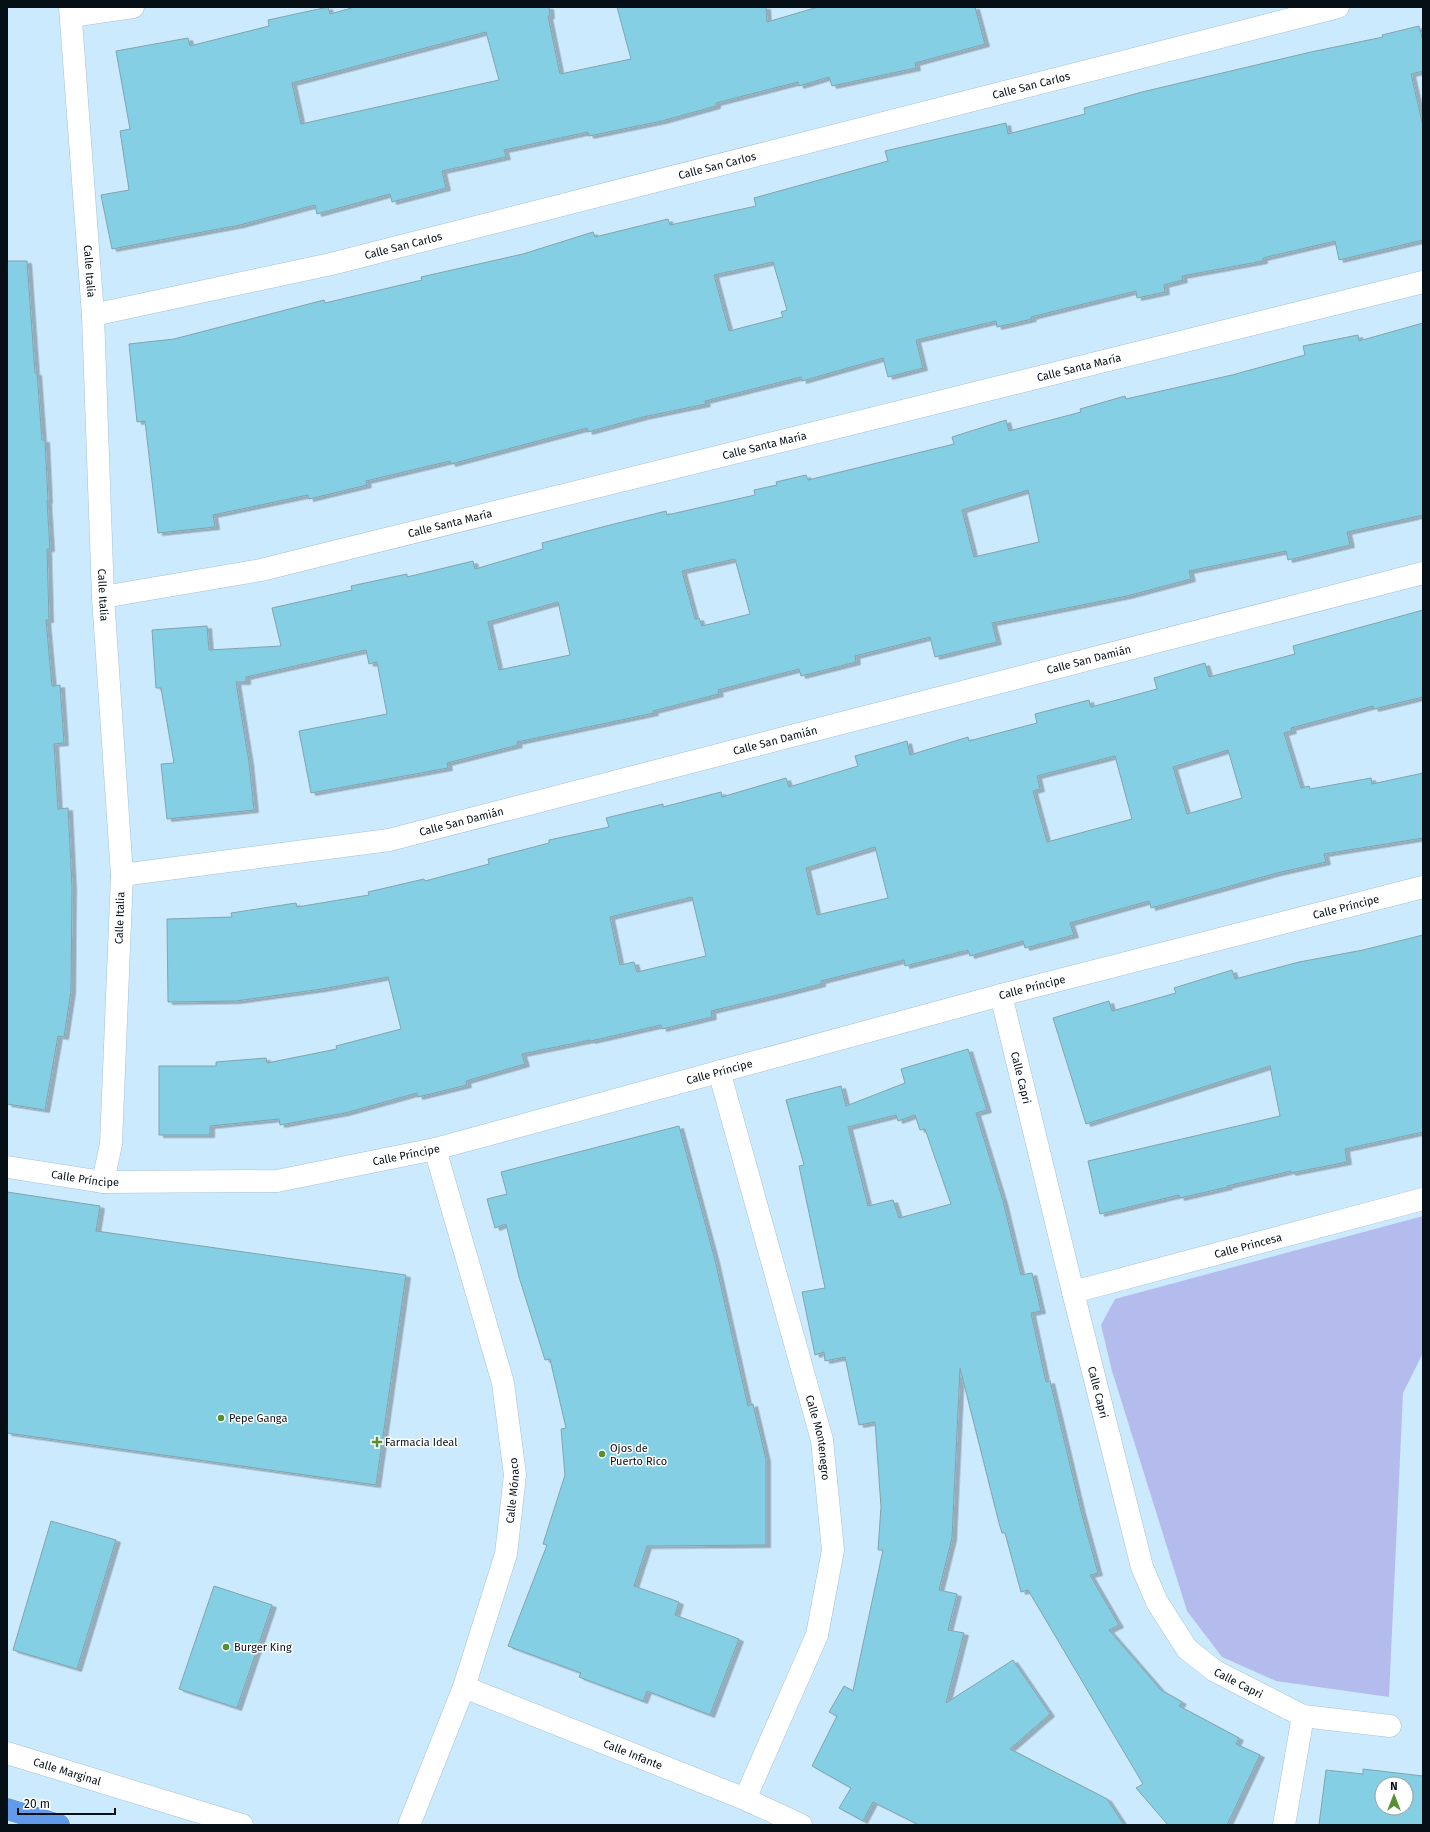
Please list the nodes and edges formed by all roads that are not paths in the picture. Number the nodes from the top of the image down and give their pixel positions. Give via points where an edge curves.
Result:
1 (133, 7) edge
2 (1338, 7) edge
3 (70, 12) edge
4 (1423, 282) edge
5 (93, 315) junction
6 (1423, 573) edge
7 (104, 597) junction
8 (122, 875) junction
9 (1423, 887) edge
10 (1001, 995) junction
11 (719, 1072) junction
12 (435, 1149) junction
13 (7, 1167) edge
14 (103, 1182) junction
15 (1423, 1199) edge
16 (1073, 1292) junction
17 (464, 1687) junction
18 (1304, 1716) junction
19 (1390, 1726) dead end
20 (7, 1753) edge
21 (745, 1799) junction
22 (7, 1809) edge
23 (59, 1825) edge
24 (242, 1825) edge
25 (409, 1825) edge
26 (801, 1825) edge
27 (1284, 1825) edge

1 - 3 street
2 - 5 street, Calle San Carlos via 338,262
3 - 5 street, Calle Italia
4 - 7 street, Calle Santa María via 261,570
5 - 7 street, Calle Italia
6 - 8 street, Calle San Damián via 389,840
7 - 8 street, Calle Italia
8 - 14 street, Calle Italia via 111,1144
9 - 10 street, Calle Príncipe
10 - 11 street, Calle Príncipe
10 - 16 street, Calle Capri
11 - 12 street, Calle Príncipe
11 - 21 street, Calle Montenegro via 822,1440 833,1550 817,1635
12 - 14 street, Calle Príncipe via 277,1181
12 - 17 street, Calle Mónaco via 503,1383 515,1475 506,1554
13 - 14 street, Calle Príncipe
15 - 16 street, Calle Princesa
16 - 18 street, Calle Capri via 1142,1567 1157,1602 1187,1649 1215,1671
17 - 21 street, Calle Infante
17 - 25 street, Calle Mónaco
18 - 19 street, Calle Capri
18 - 27 street
20 - 24 street, Calle Marginal
21 - 26 street, Calle Infante
22 - 23 highway

